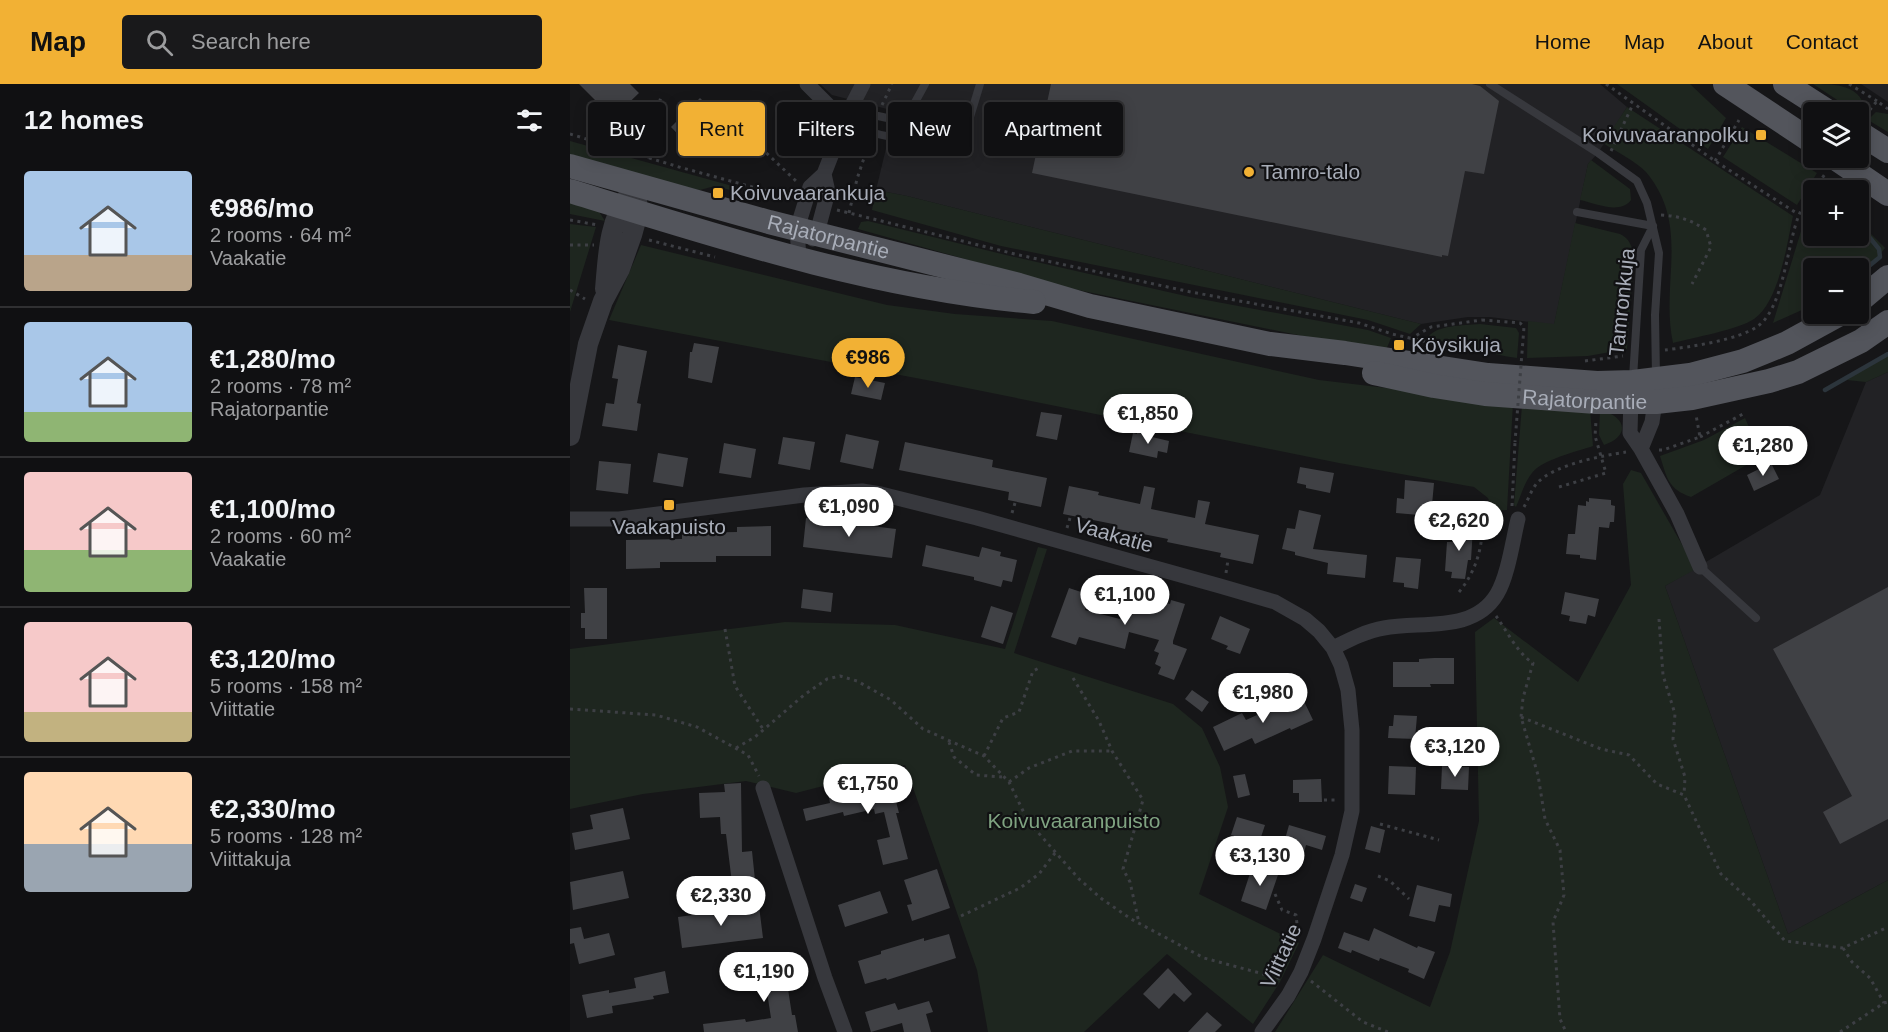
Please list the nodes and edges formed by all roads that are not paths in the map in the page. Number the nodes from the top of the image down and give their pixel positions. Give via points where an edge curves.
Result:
1 (807, 84) edge
2 (863, 84) edge
3 (925, 84) edge
4 (980, 84) edge
5 (1490, 84) edge
6 (1725, 84) edge
7 (1785, 84) edge
8 (825, 102) edge
9 (854, 102) edge
10 (915, 102) edge
11 (1813, 102) edge
12 (972, 110) edge
13 (1869, 132) edge
14 (1803, 136) edge
15 (1888, 151) edge
16 (831, 156) edge
17 (570, 166) edge
18 (1834, 168) edge
19 (824, 174) junction
20 (636, 186) junction
21 (570, 192) edge
22 (1888, 194) edge
23 (1577, 212) dead end
24 (630, 218) junction
25 (1653, 226) junction
26 (807, 231) junction
27 (799, 258) junction
28 (1888, 277) edge
29 (1869, 293) edge
30 (595, 301) junction
31 (1090, 306) junction
32 (1888, 322) edge
33 (1822, 324) edge
34 (1270, 344) junction
35 (1644, 391) junction
36 (570, 436) edge
37 (1641, 449) junction
38 (570, 519) edge
39 (1518, 519) road end
40 (1700, 567) joint
41 (1756, 618) dead end
42 (1333, 648) junction
43 (763, 788) road end
44 (845, 1032) edge
45 (1262, 1032) edge

1 - 8 street
2 - 9 street
3 - 10 lane
4 - 12 lane
5 - 25 lane, Tamronkuja via 1637,181
6 - 14 main road
7 - 11 main road
13 - 15 main road
16 - 19 street
17 - 20 main road, Rajatorpantie
18 - 22 main road
19 - 26 street via 828,192 825,207
19 - 26 street via 799,200
20 - 24 street
20 - 26 main road, Rajatorpantie
21 - 24 main road, Rajatorpantie
23 - 25 lane
24 - 27 main road, Rajatorpantie
24 - 30 street via 621,269
24 - 30 street via 612,228
25 - 35 lane, Tamronkuja via 1659,253 1654,351
25 - 35 lane, Tamronkuja via 1641,250 1634,354
26 - 27 street
26 - 31 main road, Rajatorpantie
27 - 31 main road, Rajatorpantie via 923,287
28 - 29 main road
30 - 36 street
31 - 34 main road, Rajatorpantie
32 - 35 main road, Rajatorpantie via 1841,352 1788,376 1692,398
33 - 35 main road, Rajatorpantie via 1743,361
34 - 35 main road, Rajatorpantie via 1488,375 1597,383
34 - 35 main road, Rajatorpantie via 1337,366 1485,394 1596,402
35 - 37 street via 1649,434
35 - 37 street via 1630,433
37 - 40 street via 1677,514
38 - 42 street, Vaakatie via 619,519 839,491 881,494 1275,602 1305,619
39 - 42 street via 1498,593 1477,614 1464,620 1383,628
40 - 41 lane
42 - 45 street, Viittatie via 1348,690 1353,730 1352,811 1314,939 1298,977
43 - 44 street

